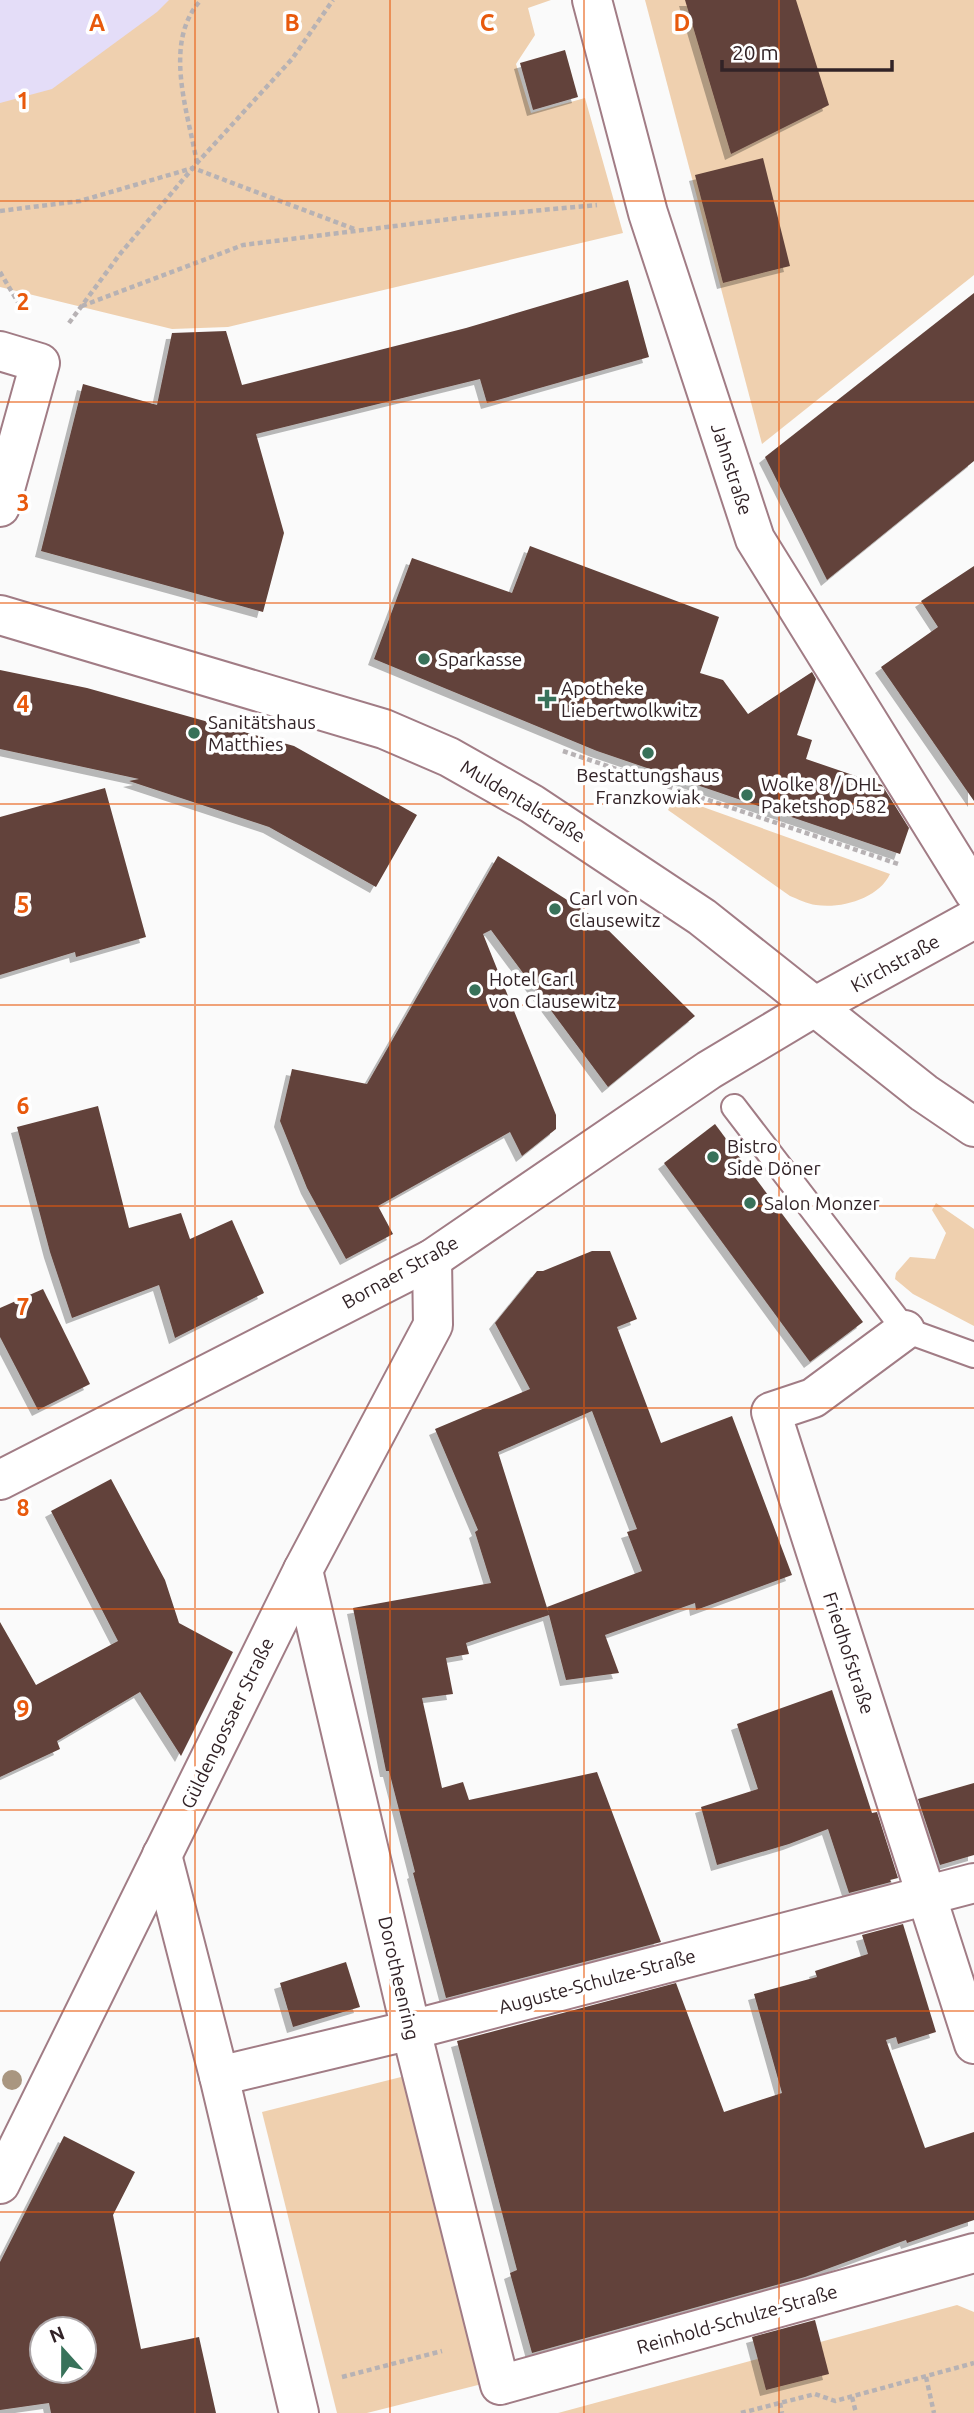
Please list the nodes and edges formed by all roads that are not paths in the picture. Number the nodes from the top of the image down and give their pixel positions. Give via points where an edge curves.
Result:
1 (592, 0) edge
2 (0, 351) edge
3 (0, 507) edge
4 (0, 615) edge
5 (974, 892) edge
6 (974, 919) edge
7 (816, 1006) junction
8 (734, 1107) dead end
9 (974, 1127) edge
10 (432, 1259) junction
11 (905, 1331) junction
12 (974, 1355) edge
13 (0, 1480) edge
14 (303, 1570) junction
15 (162, 1856) junction
16 (974, 1883) edge
17 (927, 1895) junction
18 (411, 2029) junction
19 (974, 2044) edge
20 (219, 2076) junction
21 (0, 2184) edge
22 (974, 2253) edge
23 (500, 2385) joint
24 (296, 2401) edge

1 - 5 street, Jahnstraße via 643,195 755,539
2 - 3 street via 40,363
4 - 7 street, Muldentalstraße via 384,729 450,757 644,877
6 - 7 street, Kirchstraße
7 - 9 street, Muldentalstraße
7 - 10 street, Bornaer Straße via 709,1070
8 - 11 lane
10 - 13 street, Bornaer Straße
10 - 14 street, Güldengossaer Straße via 433,1325
11 - 12 lane
11 - 17 street, Friedhofstraße via 813,1398 771,1412
14 - 15 street, Güldengossaer Straße
14 - 18 street, Dorotheenring
15 - 20 street
15 - 21 street, Güldengossaer Straße
16 - 17 street, Auguste-Schulze-Straße
17 - 18 street, Auguste-Schulze-Straße
17 - 19 street, Friedhofstraße
18 - 20 street, Auguste-Schulze-Straße
18 - 23 street, Dorotheenring
20 - 24 street
22 - 23 street, Reinhold-Schulze-Straße

